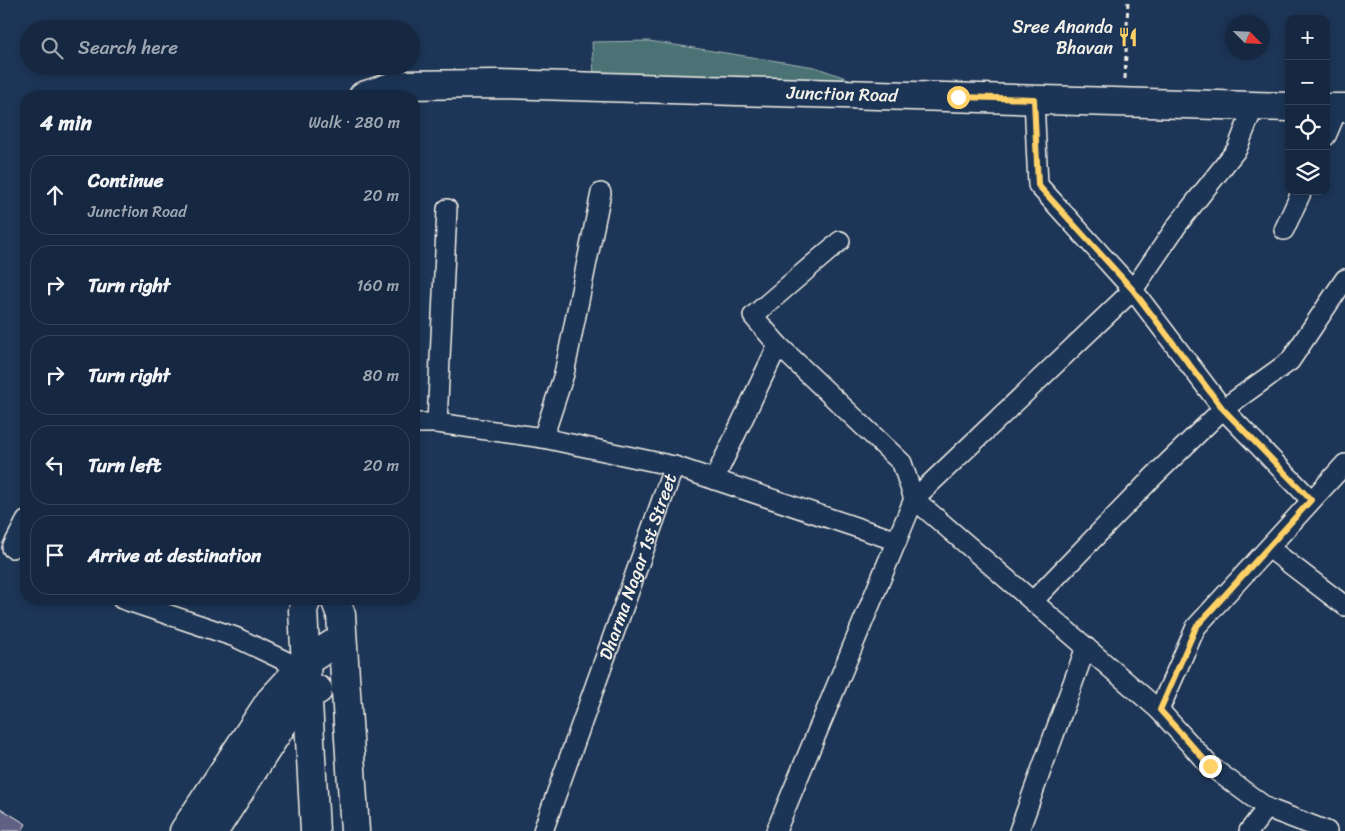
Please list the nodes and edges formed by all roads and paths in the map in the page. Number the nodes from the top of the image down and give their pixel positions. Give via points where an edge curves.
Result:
1 (1128, 0) edge
2 (382, 90) edge
3 (1034, 99) junction
4 (1124, 102) junction
5 (1254, 106) junction
6 (1285, 107) edge
7 (1337, 108) edge
8 (1330, 126) edge
9 (601, 193) dead end
10 (1300, 195) edge
11 (448, 209) dead end
12 (1284, 230) dead end
13 (840, 241) dead end
14 (1345, 279) edge
15 (1133, 290) junction
16 (778, 346) junction
17 (1223, 409) junction
18 (420, 423) edge
19 (437, 423) junction
20 (543, 438) junction
21 (1345, 464) edge
22 (674, 466) junction
23 (714, 480) junction
24 (914, 499) junction
25 (1311, 500) junction
26 (20, 533) edge
27 (897, 541) junction
28 (13, 548) edge
29 (1268, 548) junction
30 (1033, 601) junction
31 (140, 605) edge
32 (305, 605) edge
33 (338, 605) edge
34 (1345, 606) edge
35 (342, 638) junction
36 (1086, 647) junction
37 (303, 665) junction
38 (346, 674) junction
39 (308, 695) junction
40 (1160, 710) junction
41 (1267, 808) junction
42 (184, 831) edge
43 (214, 831) edge
44 (315, 831) edge
45 (355, 831) edge
46 (543, 831) edge
47 (776, 831) edge
48 (1019, 831) edge
49 (1249, 831) edge
50 (1327, 831) edge

1 - 4 path
2 - 3 main road, Junction Road via 397,85 498,84
3 - 4 main road, Junction Road
3 - 15 street via 1038,185
4 - 5 main road, Junction Road
5 - 6 main road, Junction Road
5 - 15 street via 1237,149 1178,224
7 - 8 street
9 - 20 street via 564,374
10 - 12 street
11 - 19 street
13 - 16 street via 753,316
14 - 17 street via 1290,361
15 - 17 street
15 - 24 street
16 - 23 street
16 - 24 street via 902,463
17 - 25 street
17 - 30 street
18 - 19 street
19 - 20 street
20 - 22 street
21 - 25 street
22 - 23 street, Dharma Nagar 1st Street
22 - 46 street, Dharma Nagar 1st Street
23 - 27 street, Dharma Nagar 1st Street
24 - 27 street
24 - 30 street
25 - 29 street
26 - 28 street
27 - 47 street
29 - 34 street
29 - 40 street via 1196,627
30 - 36 street
31 - 37 street via 235,637
32 - 37 main road
33 - 35 main road via 342,615
35 - 37 main road
35 - 38 main road
36 - 40 street
36 - 48 street
37 - 39 main road
37 - 42 main road via 270,701
38 - 39 main road
38 - 45 main road
39 - 43 main road via 286,719
39 - 44 main road
40 - 41 street via 1210,766
41 - 49 street
41 - 50 street

